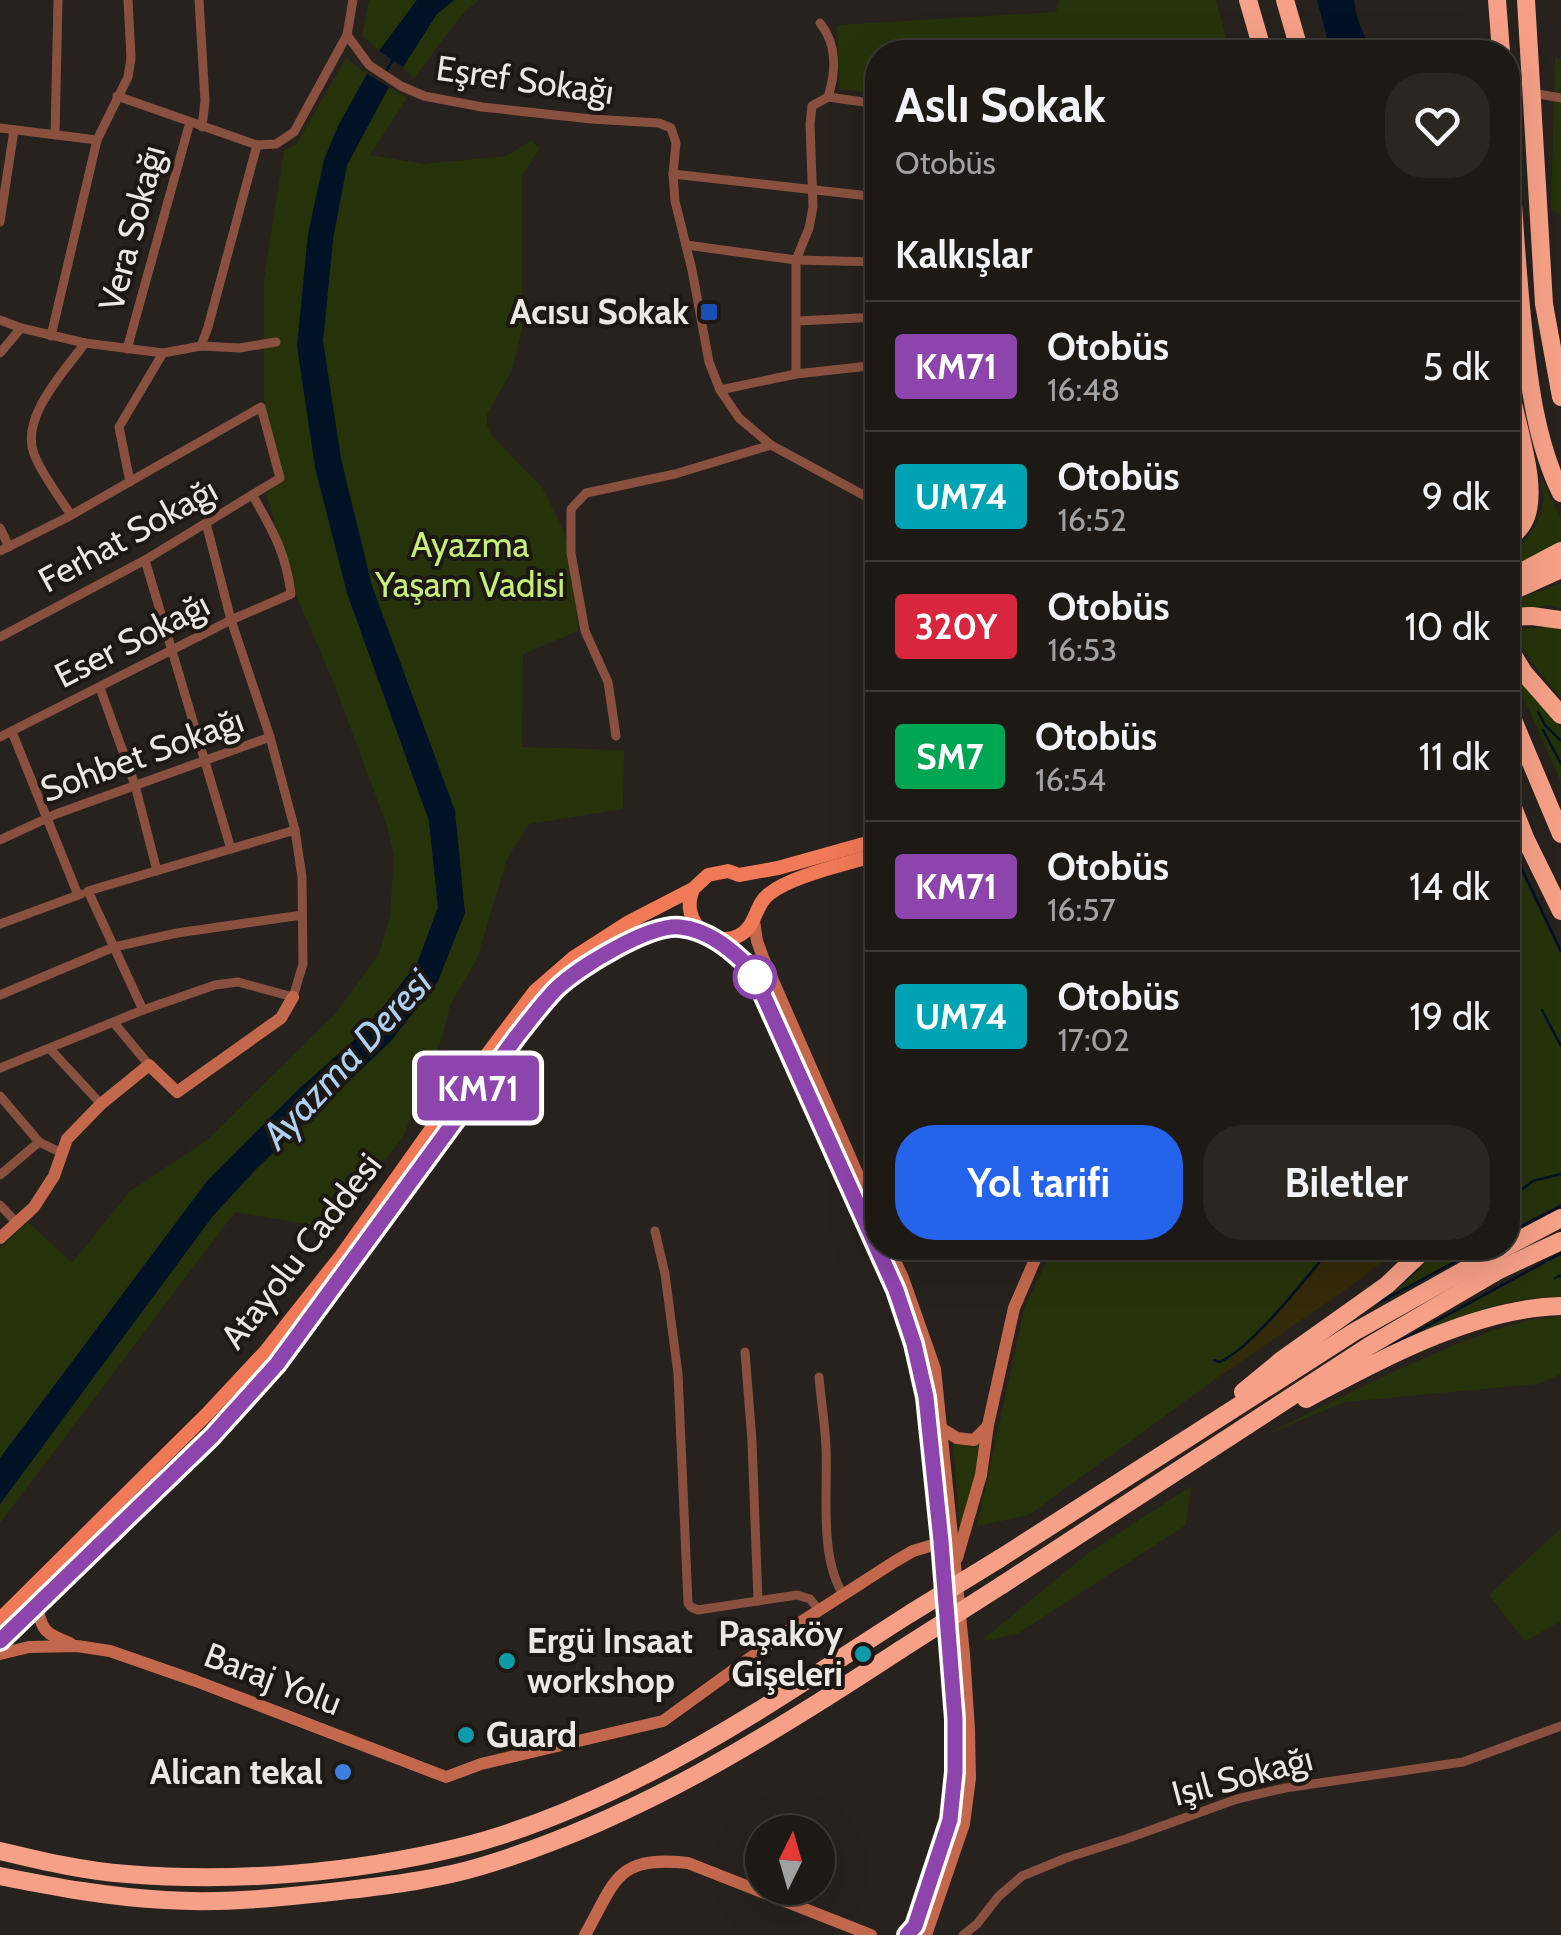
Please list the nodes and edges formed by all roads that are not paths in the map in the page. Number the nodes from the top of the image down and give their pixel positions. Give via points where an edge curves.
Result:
1 (58, 0) edge
2 (128, 0) edge
3 (200, 0) edge
4 (353, 0) edge
5 (1248, 0) edge
6 (1285, 0) edge
7 (1497, 0) edge
8 (1526, 0) edge
9 (820, 23) dead end
10 (346, 35) junction
11 (1260, 40) edge
12 (1297, 40) edge
13 (1500, 40) edge
14 (1533, 93) junction
15 (117, 96) junction
16 (828, 97) junction
17 (1561, 98) edge
18 (865, 102) edge
19 (190, 122) junction
20 (202, 127) junction
21 (0, 128) edge
22 (14, 130) junction
23 (55, 135) junction
24 (97, 140) junction
25 (257, 145) junction
26 (674, 174) junction
27 (812, 190) junction
28 (865, 196) edge
29 (0, 222) edge
30 (686, 245) junction
31 (796, 260) junction
32 (865, 262) edge
33 (1520, 302) edge
34 (865, 318) edge
35 (0, 320) edge
36 (796, 321) junction
37 (21, 328) junction
38 (51, 336) junction
39 (276, 342) dead end
40 (84, 343) junction
41 (201, 346) junction
42 (127, 349) junction
43 (0, 353) edge
44 (163, 353) junction
45 (865, 366) edge
46 (796, 374) junction
47 (720, 390) junction
48 (1561, 397) edge
49 (1520, 436) edge
50 (771, 445) junction
51 (130, 482) junction
52 (1561, 493) edge
53 (253, 496) junction
54 (865, 496) edge
55 (71, 515) junction
56 (206, 523) junction
57 (1520, 526) edge
58 (0, 528) edge
59 (5, 549) edge
60 (145, 560) junction
61 (1556, 563) edge
62 (1520, 575) edge
63 (1520, 585) edge
64 (1520, 616) edge
65 (231, 620) junction
66 (1561, 620) edge
67 (0, 636) edge
68 (170, 651) junction
69 (1520, 666) edge
70 (100, 688) junction
71 (1561, 715) edge
72 (12, 732) junction
73 (616, 736) dead end
74 (0, 737) edge
75 (270, 737) junction
76 (1520, 737) edge
77 (204, 761) junction
78 (134, 786) junction
79 (46, 818) junction
80 (1520, 822) edge
81 (295, 830) junction
82 (1561, 834) edge
83 (0, 840) edge
84 (865, 844) edge
85 (231, 849) junction
86 (865, 858) edge
87 (157, 871) junction
88 (739, 875) junction
89 (693, 889) junction
90 (83, 893) junction
91 (1561, 911) edge
92 (302, 915) junction
93 (754, 920) junction
94 (0, 924) edge
95 (708, 936) junction
96 (114, 947) junction
97 (0, 996) edge
98 (293, 997) junction
99 (143, 1010) junction
100 (114, 1023) junction
101 (50, 1049) junction
102 (0, 1051) edge
103 (148, 1064) junction
104 (4, 1067) edge
105 (0, 1096) edge
106 (101, 1104) junction
107 (40, 1142) junction
108 (62, 1153) junction
109 (0, 1175) edge
110 (865, 1191) edge
111 (0, 1205) edge
112 (1561, 1218) edge
113 (865, 1221) edge
114 (16, 1222) junction
115 (654, 1230) dead end
116 (0, 1238) edge
117 (1520, 1240) edge
118 (1561, 1240) edge
119 (882, 1260) edge
120 (895, 1260) edge
121 (1035, 1260) edge
122 (1414, 1260) edge
123 (1483, 1260) edge
124 (1520, 1260) edge
125 (1520, 1260) edge
126 (1561, 1306) edge
127 (745, 1352) dead end
128 (818, 1377) dead end
129 (988, 1425) junction
130 (942, 1429) junction
131 (1177, 1446) junction
132 (1158, 1484) junction
133 (947, 1540) junction
134 (955, 1566) junction
135 (843, 1594) junction
136 (758, 1601) junction
137 (36, 1605) junction
138 (820, 1610) junction
139 (0, 1619) edge
140 (0, 1641) edge
141 (77, 1646) junction
142 (0, 1654) edge
143 (1561, 1726) edge
144 (0, 1848) edge
145 (0, 1876) edge
146 (585, 1935) edge
147 (871, 1935) edge
148 (908, 1935) edge
149 (926, 1935) edge
150 (963, 1935) edge

1 - 23 street
2 - 15 street via 128,77
3 - 20 street
4 - 10 street
5 - 11 highway
6 - 12 highway
7 - 13 highway
8 - 14 highway
9 - 16 street via 833,49
10 - 25 street via 294,132 276,144
10 - 26 street, Eşref Sokağı via 369,65 438,100 666,125 675,136
14 - 17 street
14 - 48 highway via 1544,304
15 - 19 street
15 - 24 street
16 - 18 street
16 - 27 street via 812,106
19 - 20 street
19 - 42 street, Vera Sokağı
20 - 25 street
21 - 22 street
22 - 23 street
22 - 29 street
23 - 24 street
24 - 38 street
25 - 41 street
26 - 27 street
26 - 30 street, Eşref Sokağı
27 - 28 street
27 - 31 street via 812,217
30 - 31 street
30 - 47 street, Eşref Sokağı
31 - 32 street
31 - 36 street
33 - 52 highway via 1528,380 1548,467
34 - 36 street
35 - 37 street
36 - 46 street
37 - 38 street
37 - 43 street
38 - 40 street
39 - 41 street
40 - 42 street
40 - 55 street via 32,422 33,453
41 - 44 street
42 - 44 street
44 - 51 street via 118,427
45 - 46 street
46 - 47 street
47 - 50 street via 739,418
49 - 57 highway via 1529,493
50 - 54 street
50 - 73 street via 586,493 572,509 571,553 585,631 608,682
51 - 53 street, Ferhat Sokağı via 261,408 280,478
51 - 55 street
53 - 56 street, Ferhat Sokağı
53 - 65 street, Eser Sokağı via 277,537 291,594
55 - 59 street
56 - 60 street, Ferhat Sokağı
56 - 65 street
58 - 59 street
60 - 67 street, Ferhat Sokağı
60 - 68 street
61 - 62 highway
61 - 63 highway
64 - 66 highway
65 - 68 street, Eser Sokağı
65 - 75 street
68 - 70 street, Eser Sokağı
68 - 77 street
69 - 71 highway
70 - 72 street, Eser Sokağı
70 - 78 street
72 - 74 street, Eser Sokağı
72 - 79 street
75 - 77 street, Sohbet Sokağı
75 - 81 street, Sohbet Sokağı
76 - 82 highway
77 - 78 street, Sohbet Sokağı
77 - 85 street
78 - 79 street, Sohbet Sokağı
78 - 87 street
79 - 83 street, Sohbet Sokağı
79 - 90 street
80 - 91 highway
81 - 85 street
81 - 92 street, Sohbet Sokağı
84 - 88 main road, Atayolu Caddesi
85 - 87 street
86 - 93 main road, Atayolu Caddesi via 769,894
87 - 90 street
88 - 89 main road, Atayolu Caddesi via 708,875
88 - 93 main road via 754,890
89 - 95 main road via 693,921
89 - 139 main road, Atayolu Caddesi via 587,949 535,991 264,1352
90 - 94 street
90 - 96 street
92 - 96 street
92 - 98 street, Sohbet Sokağı via 303,964
93 - 95 main road, Atayolu Caddesi via 738,936
93 - 110 street via 764,960
95 - 113 street via 752,970
95 - 137 main road, Atayolu Caddesi via 673,927 643,936 597,958 558,988 277,1364
96 - 97 street
96 - 99 street
98 - 99 street via 238,982
98 - 103 street via 281,1018 177,1092
99 - 100 street
100 - 101 street
100 - 103 street
101 - 104 street
101 - 106 street
102 - 104 street
103 - 106 street
105 - 107 street
106 - 108 street via 66,1139
107 - 108 street
107 - 109 street
108 - 114 street via 34,1207
111 - 114 street
112 - 117 highway
114 - 116 street
115 - 136 street via 678,1374 688,1603 698,1610
118 - 125 highway
119 - 133 street via 914,1344
120 - 130 street via 935,1369
121 - 129 street via 1014,1308
122 - 131 highway
123 - 131 highway via 1354,1332
124 - 132 highway via 1369,1346
126 - 132 highway via 1506,1312 1417,1344
127 - 136 street
128 - 135 street via 832,1570
129 - 130 street via 974,1440
129 - 134 street
130 - 133 street
131 - 144 highway, bridge via 703,1743 529,1824 462,1846 298,1872 125,1874
132 - 145 highway, bridge via 736,1752 628,1810 480,1867 389,1885 232,1900 169,1901
133 - 134 street
133 - 135 street via 912,1552
133 - 148 street via 955,1772 950,1820
134 - 149 street via 970,1778 964,1824
135 - 138 street
136 - 138 street via 798,1594
137 - 140 main road, Atayolu Caddesi
137 - 141 street, Baraj Yolu via 49,1635
138 - 141 street, Baraj Yolu via 664,1721 446,1777 196,1681
141 - 142 street, Baraj Yolu
143 - 150 street, Işıl Sokağı via 1463,1762 1238,1799 1066,1858 1022,1876
146 - 147 street via 618,1878 657,1860 688,1863

